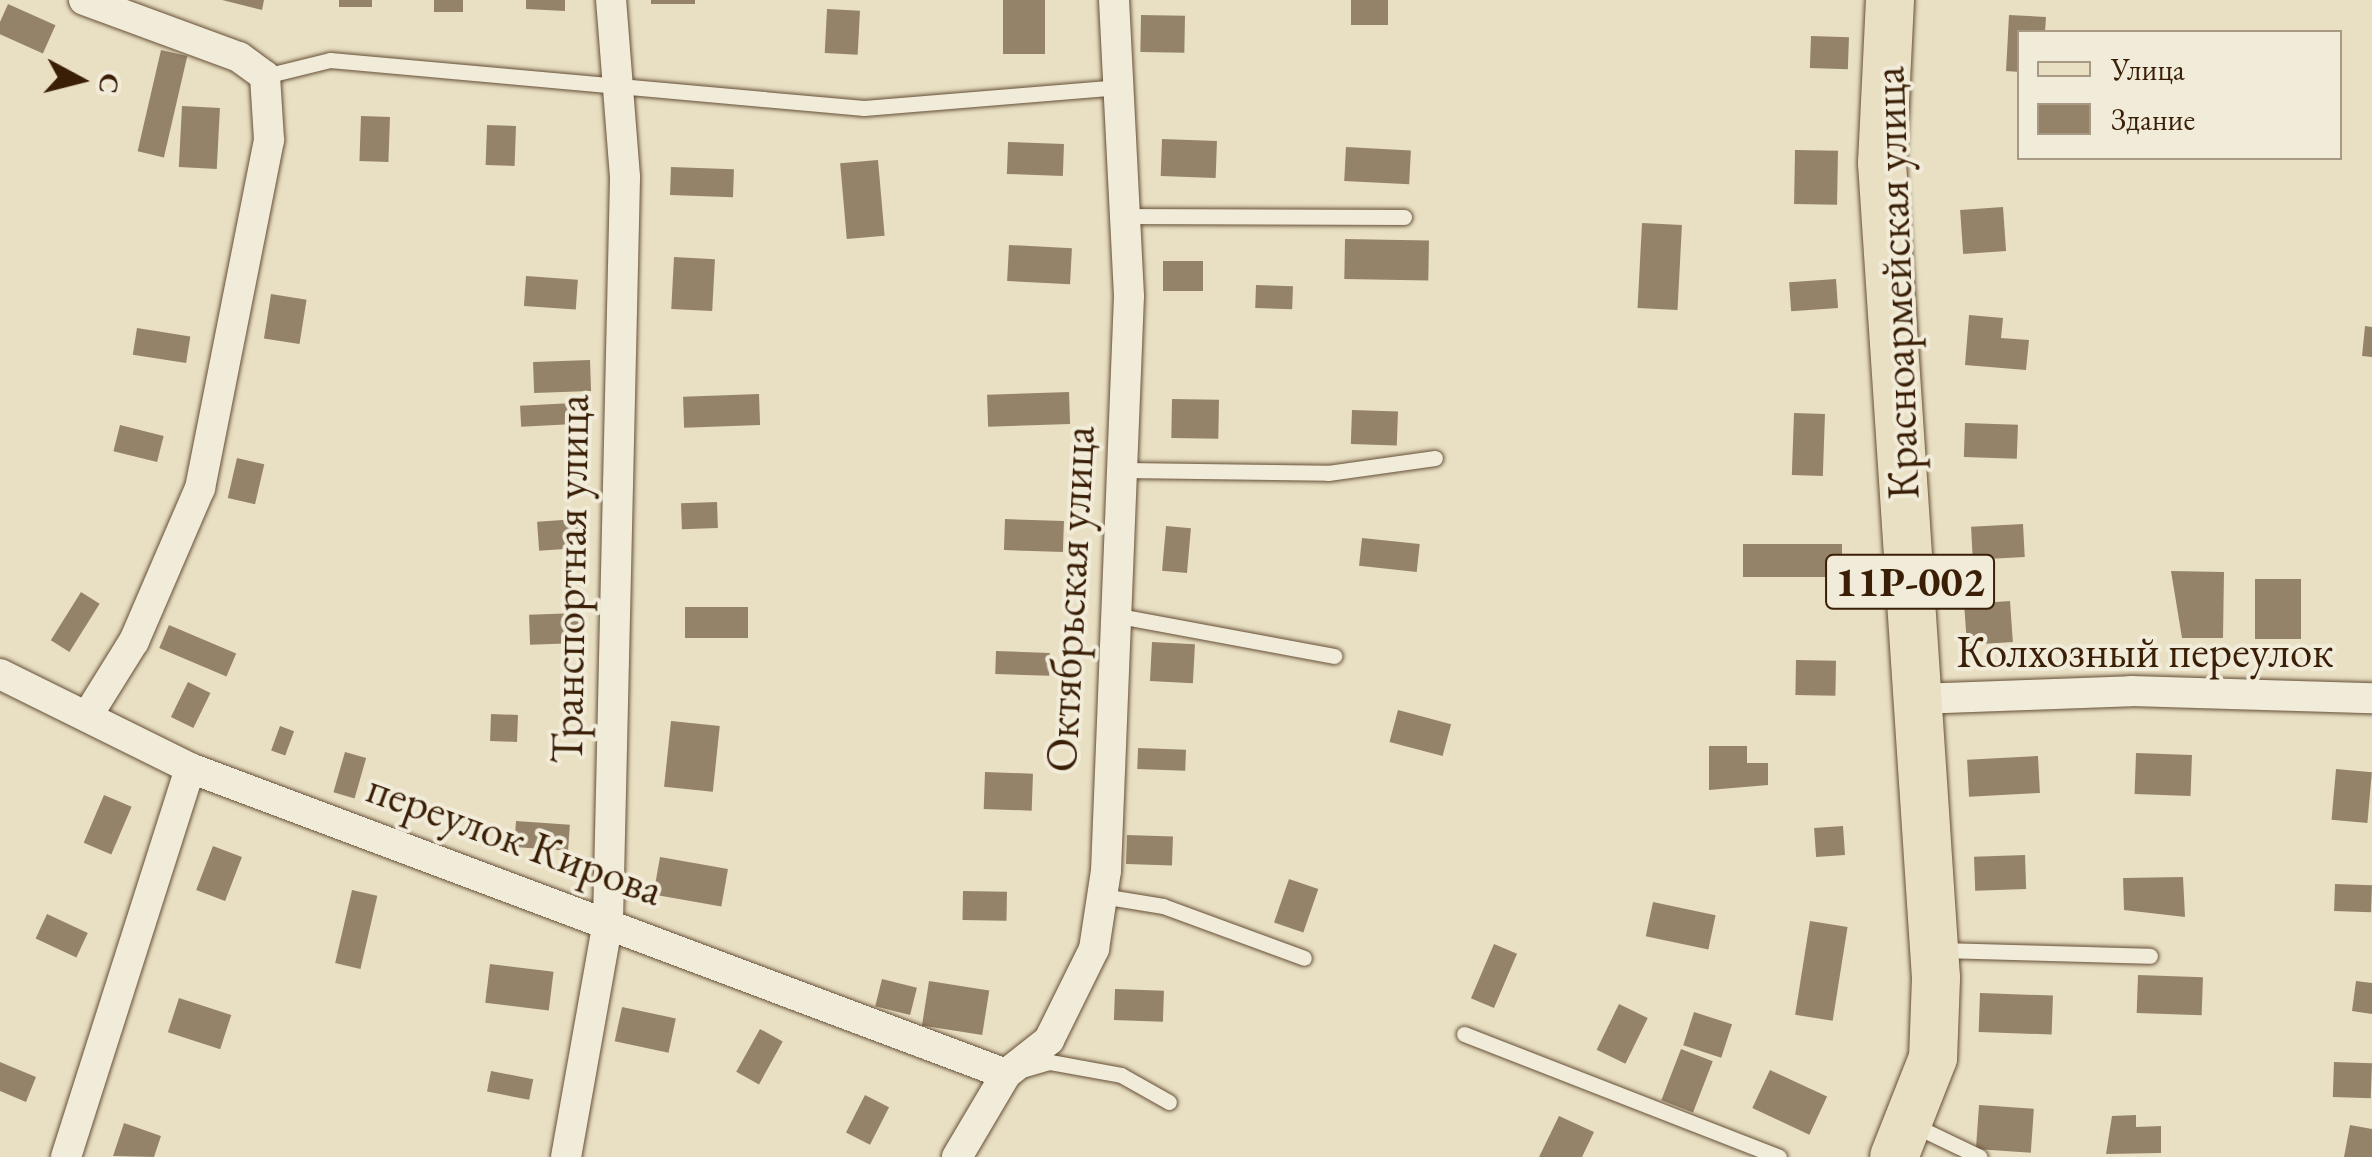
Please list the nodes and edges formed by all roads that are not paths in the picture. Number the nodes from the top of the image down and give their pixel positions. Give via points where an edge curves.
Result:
1 (84, 0) edge
2 (611, 0) edge
3 (1114, 0) edge
4 (1890, 0) edge
5 (265, 76) junction
6 (616, 86) junction
7 (1120, 87) junction
8 (1126, 216) junction
9 (1404, 217) dead end
10 (1436, 458) dead end
11 (1125, 470) junction
12 (1119, 616) junction
13 (1334, 656) dead end
14 (0, 674) edge
15 (2372, 698) edge
16 (1918, 699) junction
17 (88, 715) junction
18 (190, 768) junction
19 (1102, 896) junction
20 (608, 922) junction
21 (1934, 950) junction
22 (2150, 956) dead end
23 (1304, 958) dead end
24 (1464, 1034) dead end
25 (1006, 1074) junction
26 (1170, 1102) dead end
27 (1902, 1141) edge
28 (66, 1157) edge
29 (566, 1157) edge
30 (956, 1157) edge
31 (1779, 1157) edge
32 (1980, 1157) edge

1 - 5 street via 239,57
2 - 6 street, Транспортная улица
3 - 7 street, Октябрьская улица
4 - 16 main road, Красноармейская улица / 11Р-002 via 1882,163
5 - 6 lane via 330,60
5 - 17 street via 269,140 200,488 134,641
6 - 7 lane via 864,108
6 - 20 street, Транспортная улица via 625,177
7 - 8 street, Октябрьская улица
8 - 9 lane
8 - 11 street, Октябрьская улица
10 - 11 lane via 1328,474
11 - 12 street, Октябрьская улица
12 - 13 lane
12 - 19 street, Октябрьская улица
14 - 17 street, переулок Кирова
15 - 16 street, Колхозный переулок via 2130,691
16 - 21 main road, Красноармейская улица / 11Р-002
17 - 18 street, переулок Кирова
18 - 20 street, переулок Кирова
18 - 28 street
19 - 23 lane via 1163,906
19 - 25 street, Октябрьская улица via 1094,948 1049,1040
20 - 25 street, переулок Кирова
20 - 29 street, Транспортная улица
21 - 22 lane
21 - 27 main road, Красноармейская улица / 11Р-002 via 1933,1058
24 - 31 lane
25 - 26 lane via 1050,1062 1121,1075
25 - 30 street, Октябрьская улица
27 - 32 lane

